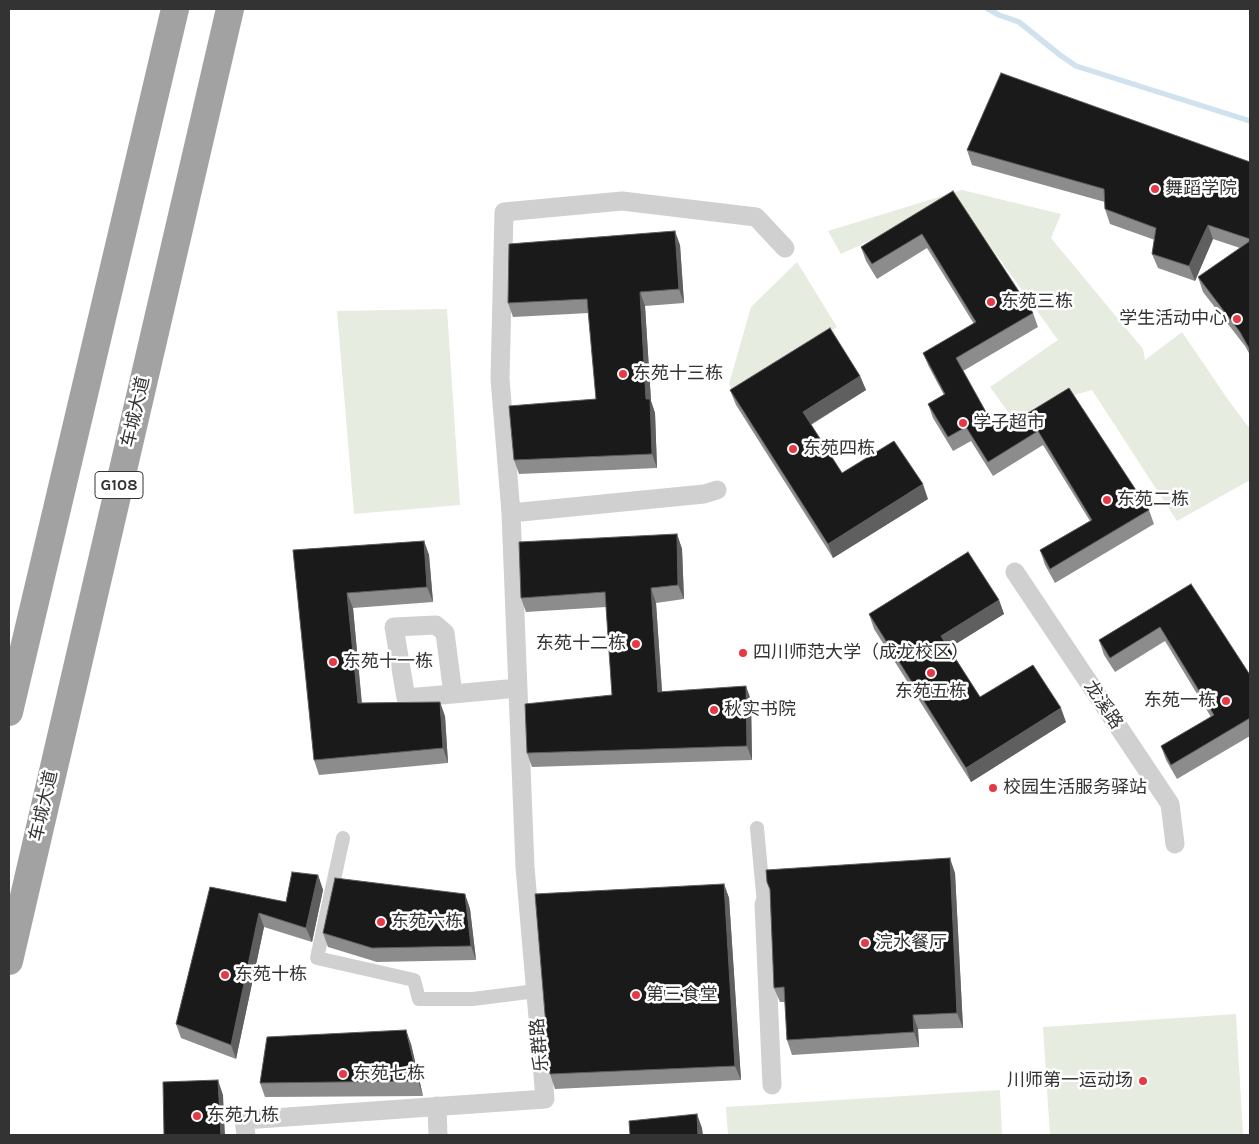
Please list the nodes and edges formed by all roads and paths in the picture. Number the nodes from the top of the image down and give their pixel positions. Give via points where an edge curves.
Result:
1 (175, 9) edge
2 (230, 9) edge
3 (786, 248) dead end
4 (717, 490) dead end
5 (511, 512) junction
6 (1015, 572) dead end
7 (518, 688) junction
8 (453, 694) dead end
9 (9, 712) edge
10 (757, 828) dead end
11 (343, 838) dead end
12 (1174, 844) dead end
13 (764, 904) joint
14 (9, 961) edge
15 (536, 991) junction
16 (772, 1085) dead end
17 (437, 1106) junction
18 (246, 1135) edge
19 (438, 1135) edge

1 - 9 highway
2 - 14 highway, 车城大道 / G108
3 - 5 street, 乐群路 via 756,217 622,201 504,212 500,379
4 - 5 street via 704,494
5 - 7 street, 乐群路
6 - 12 street, 龙溪路 via 1170,804
7 - 8 street
7 - 15 street, 乐群路 via 526,867
10 - 13 street
11 - 15 street via 317,958 414,980 419,999 473,999
13 - 16 street
15 - 17 street, 乐群路 via 545,1099
17 - 18 street via 244,1120
17 - 19 street

